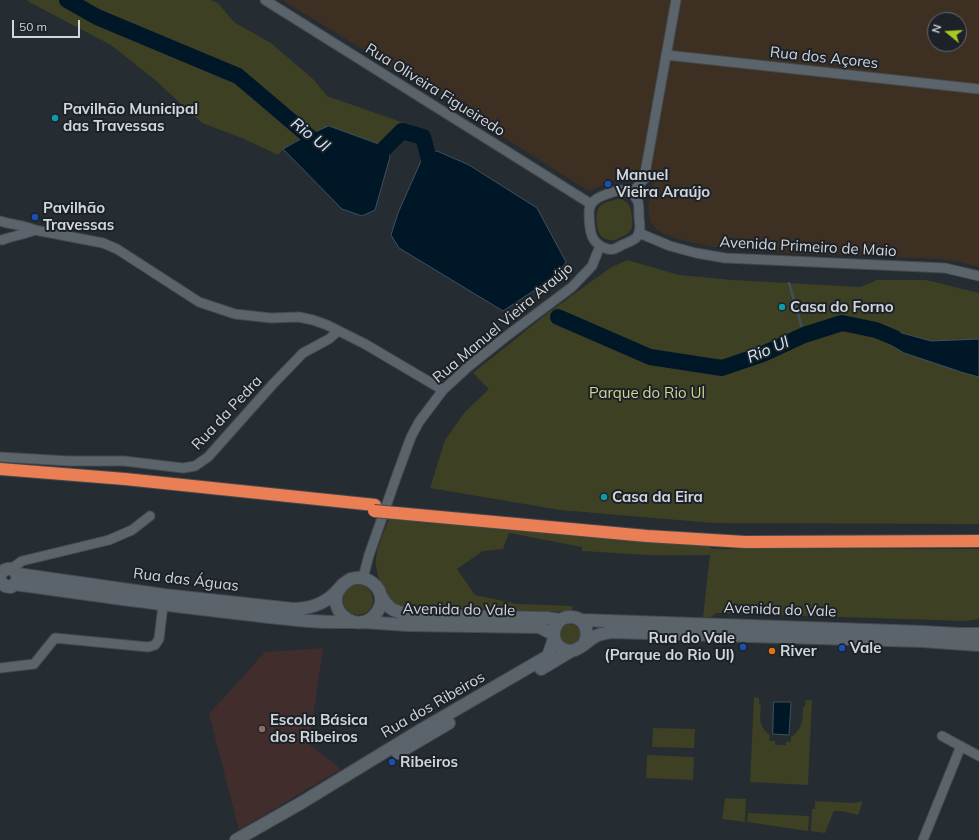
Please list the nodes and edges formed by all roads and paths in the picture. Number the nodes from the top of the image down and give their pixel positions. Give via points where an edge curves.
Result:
1 (264, 0) edge
2 (676, 0) edge
3 (666, 55) junction
4 (979, 89) edge
5 (631, 194) junction
6 (592, 204) junction
7 (0, 221) edge
8 (35, 230) junction
9 (639, 233) junction
10 (1, 241) edge
11 (600, 246) junction
12 (979, 276) edge
13 (338, 330) junction
14 (443, 390) junction
15 (0, 457) edge
16 (0, 469) edge
17 (0, 477) edge
18 (374, 508) junction
19 (397, 510) junction
20 (150, 516) dead end
21 (979, 534) edge
22 (979, 541) edge
23 (5, 576) edge
24 (363, 578) junction
25 (343, 584) junction
26 (381, 596) junction
27 (163, 605) junction
28 (560, 620) junction
29 (580, 620) junction
30 (358, 622) junction
31 (979, 634) edge
32 (554, 637) junction
33 (584, 644) junction
34 (979, 645) edge
35 (570, 651) junction
36 (0, 668) edge
37 (942, 736) dead end
38 (961, 746) junction
39 (979, 756) edge
40 (236, 840) edge
41 (250, 840) edge
42 (923, 840) edge

1 - 6 street, Rua Oliveira Figueiredo
2 - 3 street
3 - 4 street, Rua dos Açores
3 - 5 street via 644,179
5 - 6 street via 619,190 598,198
5 - 9 street via 638,202
6 - 11 street via 589,212 592,236
7 - 8 street
7 - 10 street via 4,230
8 - 10 street
8 - 13 street via 103,243 117,249 199,302 235,314 271,318 299,317
9 - 11 street via 632,241 613,249
9 - 12 street, Avenida Primeiro de Maio via 670,246 725,258 944,268
11 - 14 street, Rua Manuel Vieira Araújo via 592,266 572,287 468,367
13 - 14 street
13 - 15 street, Rua da Pedra via 329,339 303,354 208,457 195,466 183,468 124,461
14 - 24 street, Rua Manuel Vieira Araújo via 411,436 369,554
16 - 18 highway via 125,479
17 - 18 highway
18 - 19 highway, bridge
19 - 21 highway via 745,536
19 - 22 highway via 647,536 745,542
20 - 23 street via 132,530 109,540 22,561
23 - 25 main road, Rua das Águas via 293,609 312,607 322,602
23 - 27 main road, Rua das Águas
24 - 25 main road via 349,580
24 - 26 main road via 374,584
25 - 30 main road via 336,596 338,609 347,620
26 - 28 main road, Avenida do Vale via 387,606 396,612 411,615
26 - 30 main road via 379,610 375,616
27 - 30 main road, Rua das Águas via 291,620
27 - 36 street, Rua das Águas via 159,639 155,646 55,638 34,664
28 - 29 main road, Avenida do Vale via 570,617
28 - 32 main road via 554,629
29 - 31 main road, Avenida do Vale
29 - 33 main road via 587,634
30 - 32 main road, Avenida do Vale via 540,627
32 - 35 main road, Avenida do Vale via 561,648
32 - 40 main road, Rua dos Ribeiros via 548,656
33 - 34 main road, Avenida do Vale via 597,635 611,632
33 - 35 main road, Avenida do Vale
35 - 41 main road, Rua dos Ribeiros
37 - 38 street
38 - 39 street
38 - 42 street

